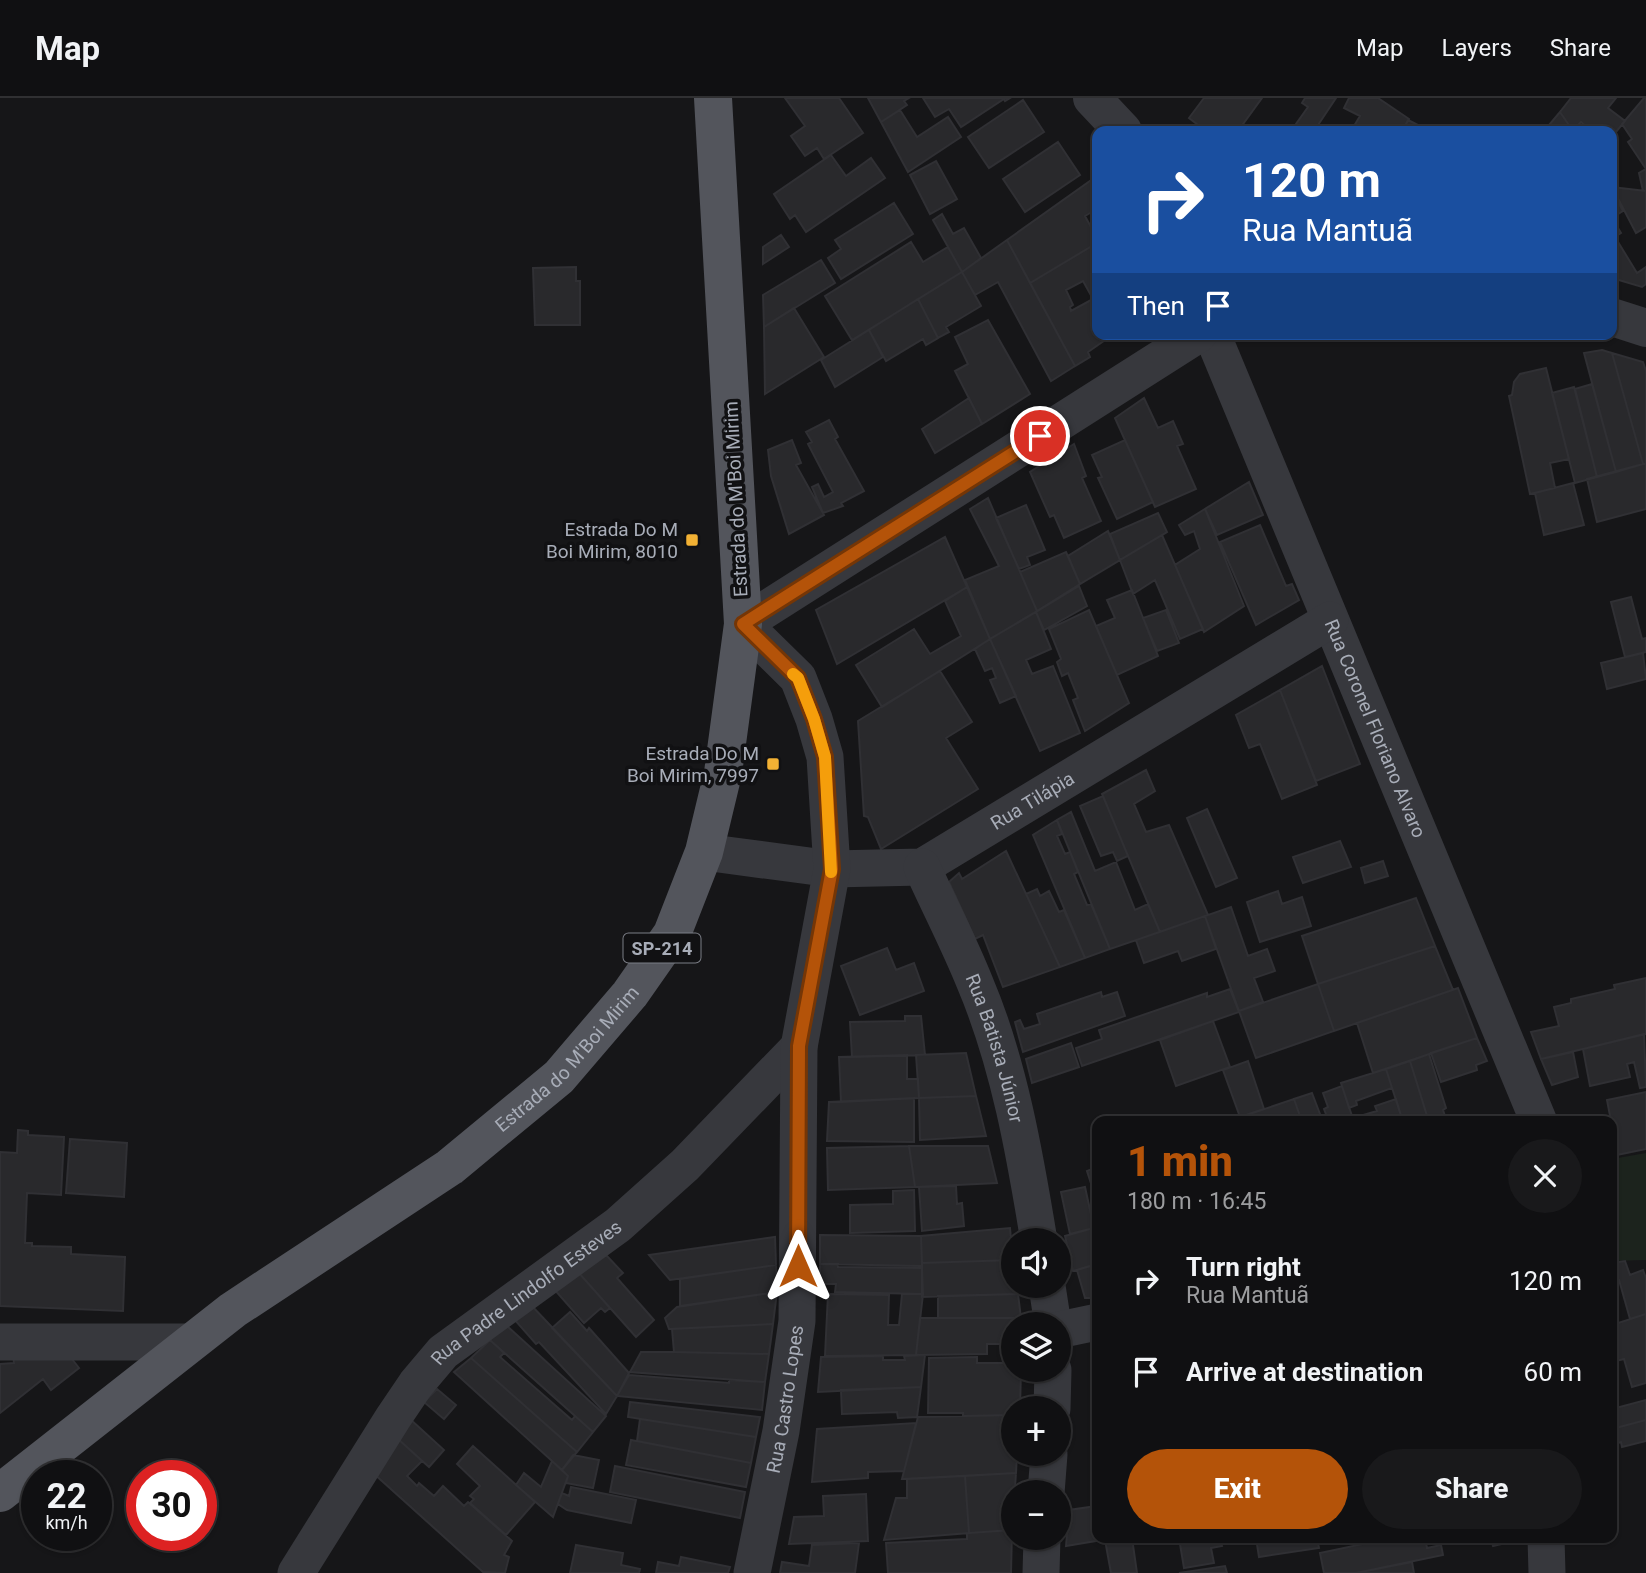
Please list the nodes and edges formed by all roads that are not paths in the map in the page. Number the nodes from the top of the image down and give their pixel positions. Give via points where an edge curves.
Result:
1 (713, 98) edge
2 (1092, 98) edge
3 (1117, 126) edge
4 (1617, 319) edge
5 (1646, 328) edge
6 (1190, 340) edge
7 (1214, 340) edge
8 (1330, 620) junction
9 (743, 624) junction
10 (704, 852) junction
11 (922, 867) junction
12 (832, 869) junction
13 (799, 1046) junction
14 (1537, 1116) edge
15 (1036, 1228) edge
16 (1092, 1323) edge
17 (1071, 1327) edge
18 (0, 1342) edge
19 (190, 1342) junction
20 (0, 1493) edge
21 (1546, 1543) edge
22 (1042, 1550) edge
23 (296, 1573) edge
24 (752, 1573) edge
25 (1041, 1573) edge
26 (1547, 1573) edge

1 - 9 main road, Estrada do M'Boi Mirim / SP-214
2 - 3 street
4 - 5 street
6 - 9 street
7 - 8 street, Rua Coronel Floriano Alvaro
8 - 11 street, Rua Tilápia
8 - 14 street, Rua Coronel Floriano Alvaro
9 - 10 main road, Estrada do M'Boi Mirim / SP-214 via 723,774
9 - 12 street, Rua Castro Lopes via 798,678 814,719 825,757
10 - 12 street, Rua Tilápia
10 - 19 main road, Estrada do M'Boi Mirim / SP-214 via 672,934 630,994 559,1077 450,1167
11 - 12 street, Rua Tilápia
11 - 15 street, Rua Batista Júnior via 976,984 992,1034 1012,1101
12 - 13 street, Rua Castro Lopes
13 - 23 street, Rua Padre Lindolfo Esteves via 685,1165 618,1225 443,1352 393,1418
13 - 24 street, Rua Castro Lopes via 797,1321 781,1431
16 - 17 street
18 - 19 street
19 - 20 main road, Estrada do M'Boi Mirim / SP-214
21 - 26 street
22 - 25 street

